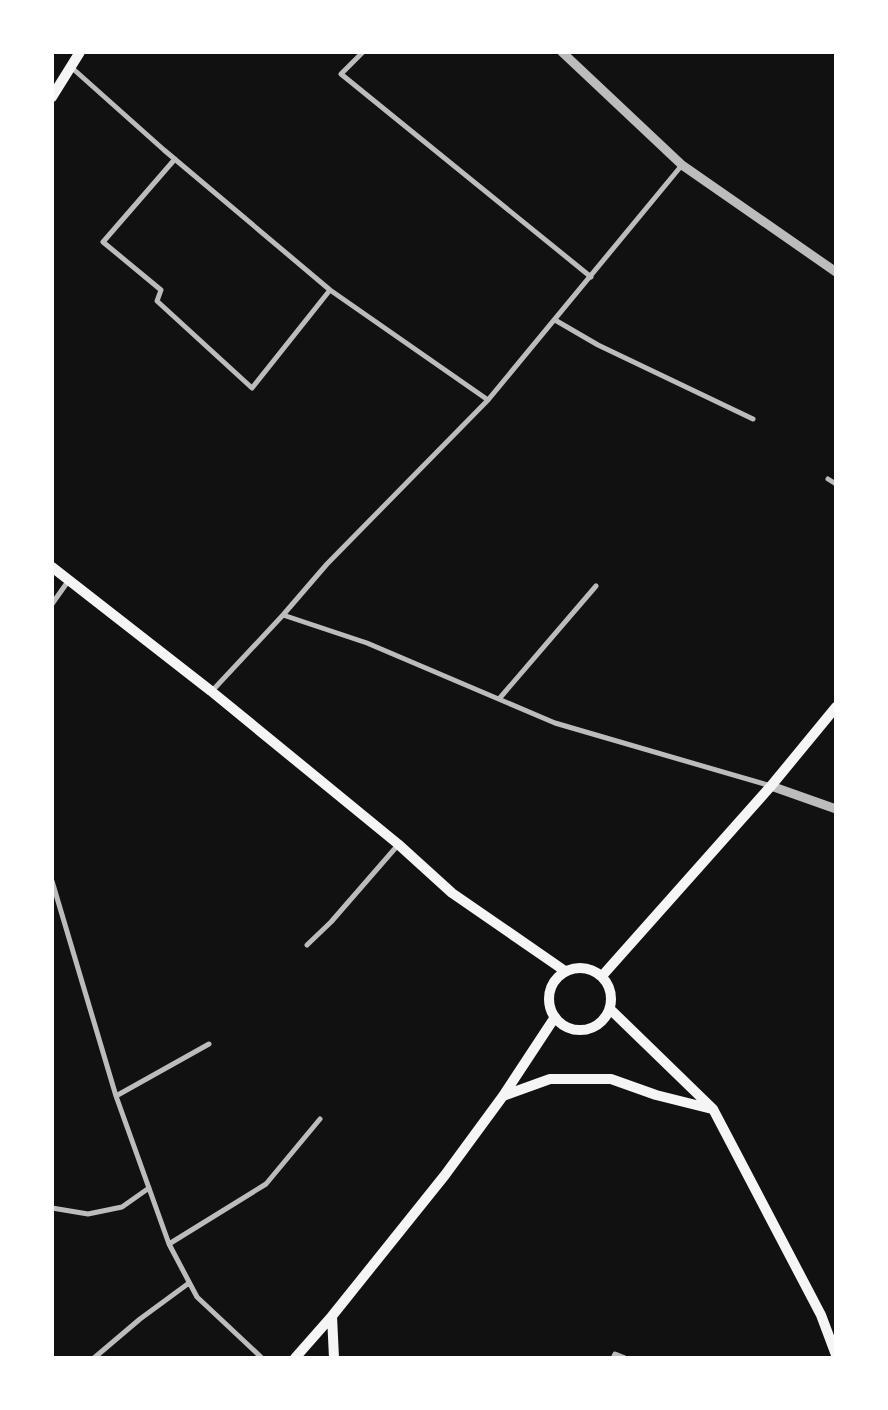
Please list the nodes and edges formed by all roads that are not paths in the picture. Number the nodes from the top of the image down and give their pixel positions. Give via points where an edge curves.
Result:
1 (80, 52) edge
2 (363, 52) edge
3 (562, 52) edge
4 (71, 67) junction
5 (52, 97) edge
6 (175, 159) junction
7 (682, 165) junction
8 (836, 272) edge
9 (591, 276) junction
10 (330, 290) junction
11 (555, 320) junction
12 (488, 400) junction
13 (753, 419) dead end
14 (828, 479) dead end
15 (836, 484) edge
16 (52, 566) edge
17 (69, 580) junction
18 (596, 586) dead end
19 (52, 604) edge
20 (283, 615) junction
21 (211, 691) junction
22 (499, 699) junction
23 (836, 707) edge
24 (771, 786) junction
25 (836, 809) edge
26 (398, 844) junction
27 (52, 881) edge
28 (307, 945) dead end
29 (565, 972) junction
30 (602, 976) junction
31 (610, 1009) junction
32 (554, 1017) junction
33 (209, 1044) dead end
34 (116, 1096) junction
35 (503, 1096) junction
36 (713, 1109) junction
37 (320, 1119) dead end
38 (149, 1188) junction
39 (52, 1208) edge
40 (169, 1244) junction
41 (189, 1283) junction
42 (332, 1316) junction
43 (836, 1355) edge
44 (94, 1358) edge
45 (262, 1358) edge
46 (296, 1358) edge
47 (334, 1358) edge
48 (613, 1358) edge
49 (625, 1358) edge

1 - 4 main road
2 - 9 street via 341,74
3 - 7 street
4 - 5 main road
4 - 6 street
6 - 10 street
6 - 10 street via 103,242 161,290 157,301 252,388
7 - 8 street
7 - 9 street
9 - 11 street
10 - 12 street
11 - 12 street
11 - 13 street via 598,345
12 - 20 street via 327,564
14 - 15 street
16 - 17 main road
17 - 19 street
17 - 21 main road
18 - 22 street
20 - 21 street
20 - 22 street via 367,643
21 - 26 main road
22 - 24 street via 555,723
23 - 24 main road
24 - 25 street
24 - 30 main road
26 - 28 street
26 - 29 main road via 452,894
27 - 34 street
29 - 30 main road via 584,967
29 - 32 main road via 552,984 549,992
30 - 31 main road via 610,988
31 - 32 main road via 605,1019 585,1030 573,1030
31 - 36 main road
32 - 35 main road
33 - 34 street
34 - 38 street
35 - 36 main road via 550,1080 610,1080
35 - 42 main road via 445,1175
36 - 43 main road via 821,1315
37 - 40 street via 266,1184
38 - 39 street via 122,1207 88,1214
38 - 40 street
40 - 41 street
41 - 44 street
41 - 45 street via 197,1298
42 - 46 main road
42 - 47 main road
48 - 49 street via 615,1354

